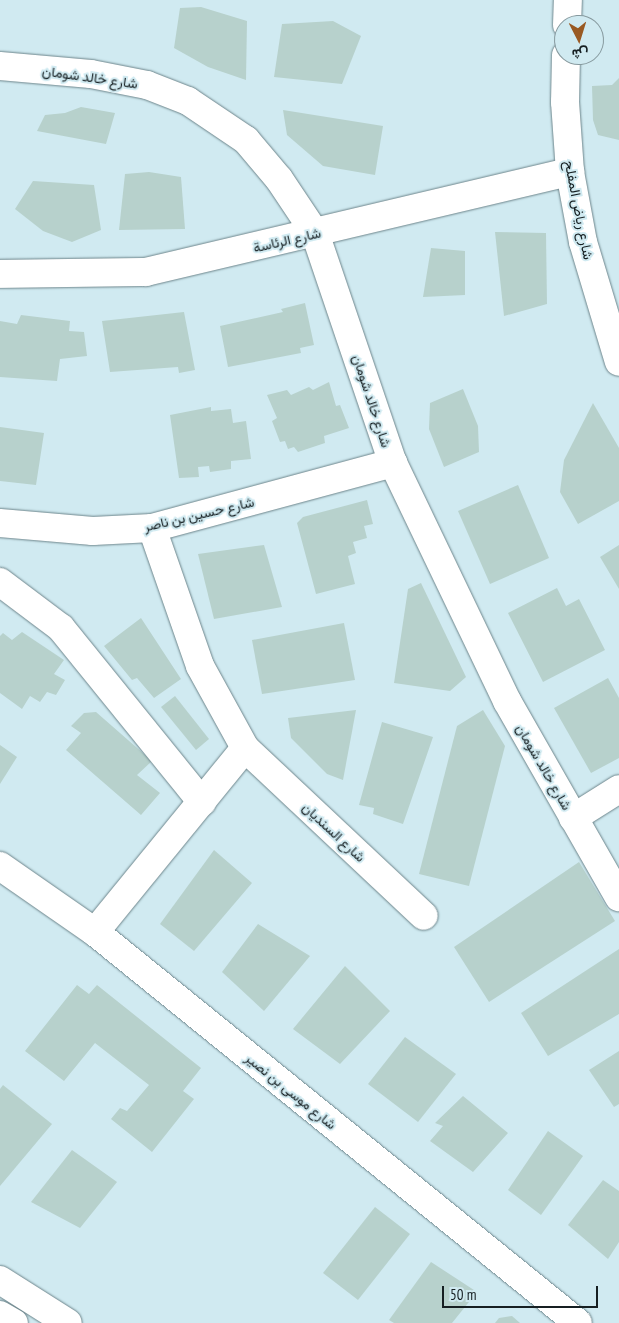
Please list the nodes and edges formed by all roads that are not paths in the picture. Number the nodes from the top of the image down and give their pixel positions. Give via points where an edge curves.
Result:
1 (568, 0) edge
2 (567, 15) edge
3 (566, 65) edge
4 (0, 66) edge
5 (570, 172) junction
6 (315, 233) junction
7 (0, 274) edge
8 (619, 362) edge
9 (393, 463) junction
10 (0, 523) edge
11 (152, 528) junction
12 (0, 582) edge
13 (245, 748) junction
14 (619, 789) edge
15 (202, 802) junction
16 (573, 818) junction
17 (0, 866) edge
18 (619, 897) edge
19 (424, 916) dead end
20 (95, 932) junction
21 (0, 1280) edge
22 (0, 1315) edge
23 (14, 1323) edge
24 (68, 1323) edge
25 (578, 1323) edge

1 - 2 street
3 - 5 street, شارع رياض المفلح
4 - 6 street, شارع خالد شومان via 101,76 147,85 188,102 246,140 279,179
5 - 6 street, شارع الرئاسة
5 - 8 street, شارع رياض المفلح via 583,242
6 - 7 street, شارع الرئاسة via 146,272
6 - 9 street, شارع خالد شومان
9 - 11 street, شارع حسين بن ناصر
9 - 16 street, شارع خالد شومان via 507,701
10 - 11 street, شارع حسين بن ناصر via 93,531
11 - 13 street, شارع السنديان via 200,666
12 - 15 street via 61,628
13 - 15 street
13 - 19 street, شارع السنديان
14 - 16 street
15 - 20 street
16 - 18 street, شارع خالد شومان
17 - 20 street, شارع موسى بن نصير
20 - 25 street, شارع موسى بن نصير
21 - 24 street
22 - 23 street

